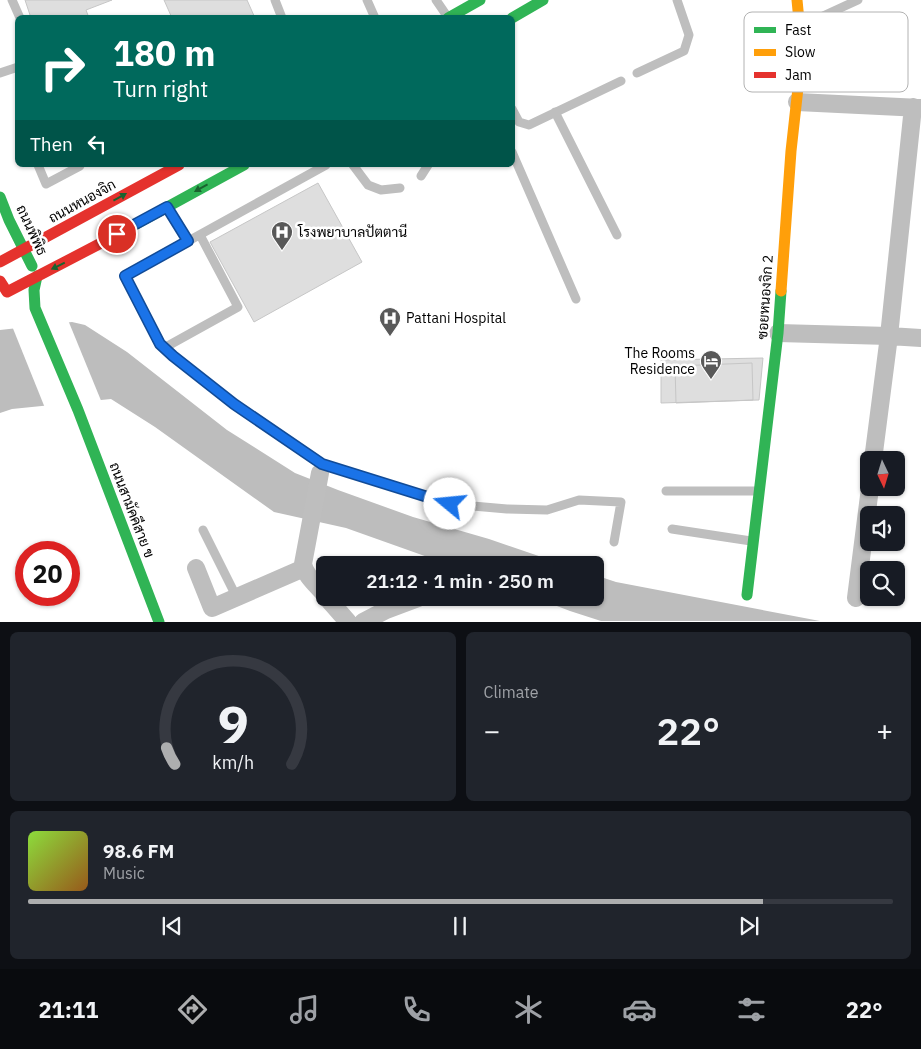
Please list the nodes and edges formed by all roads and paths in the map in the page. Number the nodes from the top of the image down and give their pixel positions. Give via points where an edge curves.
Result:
1 (12, 0) edge
2 (274, 0) edge
3 (367, 0) edge
4 (436, 0) edge
5 (480, 0) edge
6 (544, 0) edge
7 (677, 0) edge
8 (858, 0) edge
9 (832, 12) edge
10 (465, 13) edge
11 (19, 15) edge
12 (281, 15) edge
13 (374, 15) edge
14 (447, 15) edge
15 (515, 16) edge
16 (15, 68) edge
17 (0, 73) edge
18 (637, 73) dead end
19 (621, 81) dead end
20 (797, 92) edge
21 (796, 102) junction
22 (917, 107) edge
23 (555, 112) junction
24 (515, 116) edge
25 (515, 159) edge
26 (39, 167) edge
27 (78, 167) edge
28 (175, 167) edge
29 (240, 167) edge
30 (322, 167) edge
31 (355, 167) edge
32 (427, 167) edge
33 (421, 176) dead end
34 (400, 188) dead end
35 (0, 197) edge
36 (167, 207) junction
37 (200, 235) junction
38 (617, 235) dead end
39 (188, 241) junction
40 (24, 250) junction
41 (0, 262) edge
42 (37, 276) junction
43 (0, 281) edge
44 (3, 294) edge
45 (576, 299) dead end
46 (36, 310) junction
47 (778, 333) junction
48 (889, 336) junction
49 (921, 338) edge
50 (164, 348) junction
51 (874, 451) edge
52 (321, 469) junction
53 (666, 491) dead end
54 (759, 491) junction
55 (869, 496) edge
56 (672, 529) dead end
57 (203, 530) dead end
58 (614, 542) dead end
59 (753, 542) junction
60 (196, 568) dead end
61 (304, 568) junction
62 (316, 583) edge
63 (747, 595) dead end
64 (236, 598) junction
65 (856, 598) dead end
66 (334, 606) edge
67 (405, 606) edge
68 (389, 616) edge
69 (159, 622) edge
70 (348, 622) edge
71 (363, 622) edge

1 - 11 lane
2 - 12 lane
3 - 13 lane
4 - 14 lane
5 - 10 main road
6 - 15 main road
7 - 18 lane via 689,35 684,51
8 - 9 lane
16 - 17 lane
19 - 23 lane
20 - 21 main road, ซอยหนองจิก 2
21 - 22 street
21 - 47 main road, ซอยหนองจิก 2
22 - 48 street
23 - 24 lane via 529,125 518,122
23 - 38 lane
25 - 45 lane
26 - 27 lane via 46,184
40 -> 28 main road, ถนนหนองจิก
29 -> 36 main road
30 - 37 lane
31 - 34 lane via 368,185 381,190
32 - 33 lane
35 - 40 main road, ถนนพิพิธ
36 - 39 lane
36 -> 42 main road
37 - 39 lane
37 - 50 lane via 238,307
39 - 50 lane via 125,276
40 - 41 main road, ถนนหนองจิก
40 - 42 main road, ถนนพิพิธ
42 - 44 main road
42 - 46 main road via 34,290
43 - 44 main road
44 - 46 main road via 22,299
46 - 69 main road, ถนนสามัคคีสาย ข
47 - 48 street
47 - 54 main road, ซอยหนองจิก 2
48 - 49 street
48 - 51 street
50 - 52 lane
52 - 58 lane via 450,504 547,510 579,500 621,502
52 - 61 street
53 - 54 lane
54 - 59 main road, ซอยหนองจิก 2
55 - 65 street
56 - 59 lane
57 - 64 lane
59 - 63 main road, ซอยหนองจิก 2
60 - 64 street via 212,608
61 - 62 street
61 - 64 street
66 - 70 street
67 - 68 street
68 - 71 street

